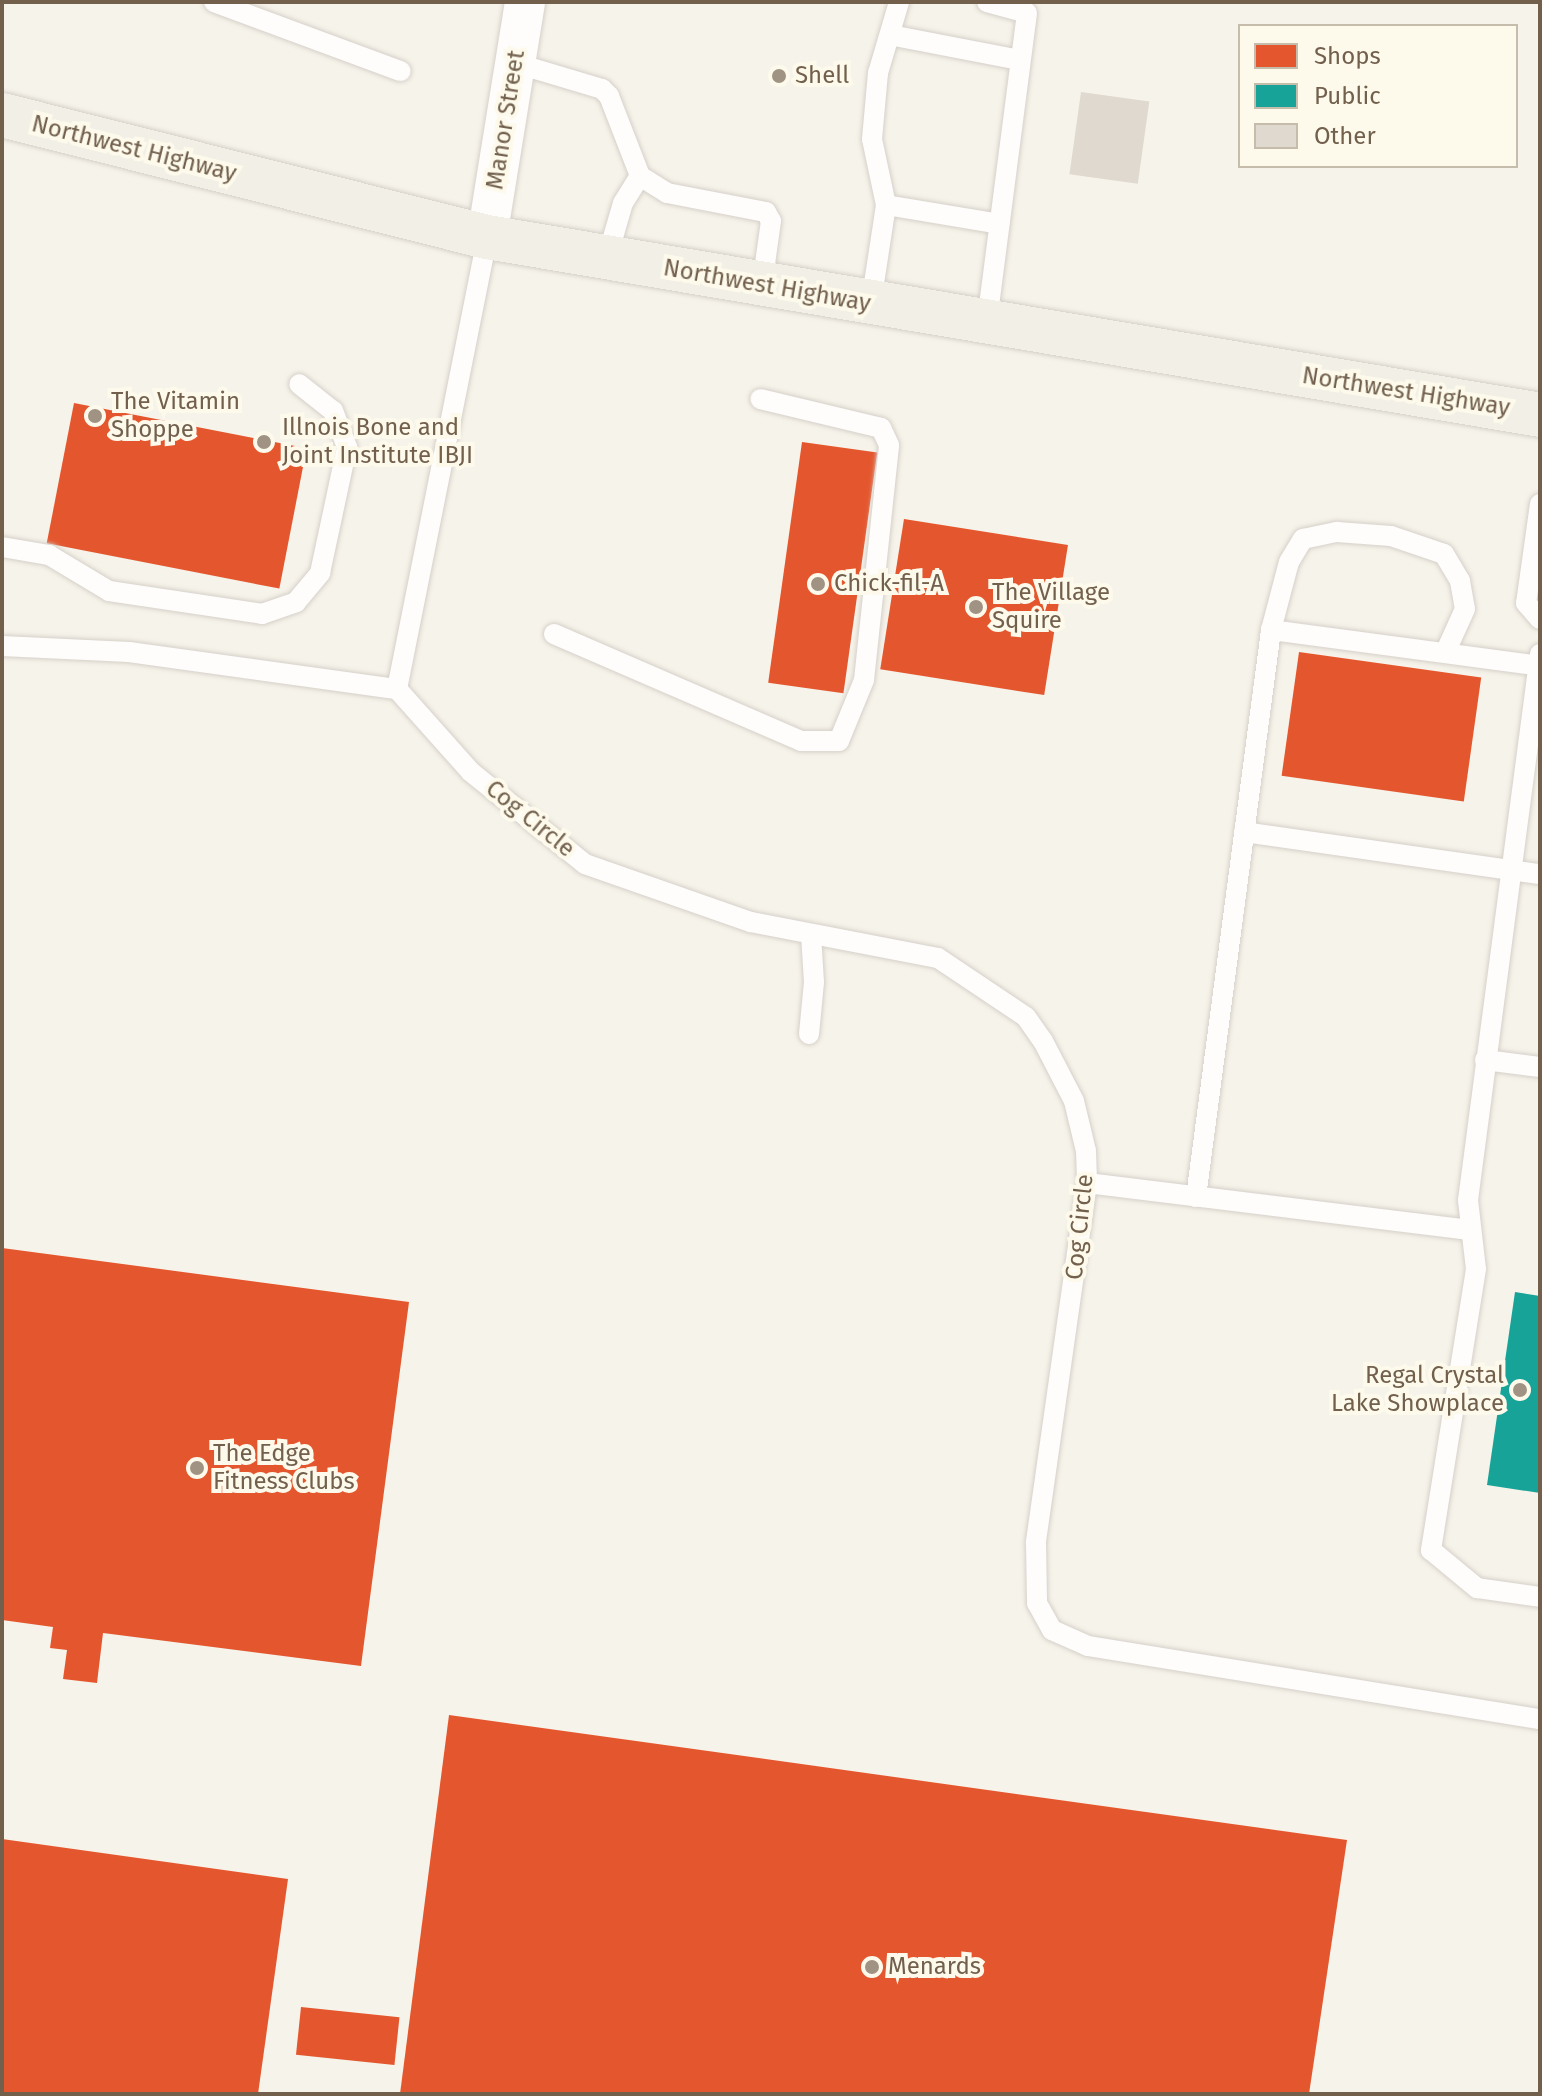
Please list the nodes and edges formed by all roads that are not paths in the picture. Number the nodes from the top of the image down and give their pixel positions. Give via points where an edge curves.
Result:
1 (214, 2) edge
2 (525, 2) edge
3 (899, 2) edge
4 (987, 2) edge
5 (890, 35) junction
6 (1020, 60) junction
7 (515, 63) junction
8 (401, 71) dead end
9 (2, 115) edge
10 (640, 176) junction
11 (886, 205) junction
12 (999, 224) junction
13 (487, 237) junction
14 (607, 258) junction
15 (762, 285) junction
16 (871, 303) junction
17 (987, 323) junction
18 (299, 384) dead end
19 (760, 399) dead end
20 (1540, 415) edge
21 (1540, 504) edge
22 (2, 547) edge
23 (1540, 619) edge
24 (1271, 630) junction
25 (554, 634) dead end
26 (2, 646) edge
27 (1445, 653) junction
28 (1539, 662) edge
29 (397, 689) junction
30 (1244, 832) junction
31 (1510, 870) junction
32 (1540, 874) edge
33 (811, 934) junction
34 (809, 1034) dead end
35 (1485, 1060) junction
36 (1540, 1067) edge
37 (1087, 1183) junction
38 (1196, 1197) junction
39 (1470, 1230) junction
40 (1540, 1597) edge
41 (1540, 1719) edge

1 - 8 lane
2 - 7 street, Manor Street
3 - 5 lane
4 - 6 lane via 1027,13
5 - 6 lane
5 - 11 lane via 878,73 872,139
6 - 12 lane
7 - 10 lane via 602,89
7 - 13 street, Manor Street
9 - 13 main road, Northwest Highway
10 - 14 lane via 623,203
10 - 15 lane via 667,193 766,212 771,221
11 - 12 lane
11 - 16 lane
12 - 17 lane
13 - 14 main road, Northwest Highway
13 - 29 lane
14 - 15 main road, Northwest Highway
15 - 16 main road, Northwest Highway
16 - 17 main road, Northwest Highway
17 - 20 main road, Northwest Highway
18 - 22 lane via 333,411 347,447 320,573 296,602 262,614 109,591 49,555
19 - 25 lane via 881,428 889,445 864,680 839,741 801,741
21 - 23 lane via 1526,603
24 - 27 lane
24 - 27 lane via 1289,562 1303,539 1337,532 1391,536 1444,554 1460,581 1465,609
24 - 30 lane
26 - 29 lane via 129,652
27 - 28 lane
28 - 31 lane
29 - 33 lane, Cog Circle via 471,772 585,864 751,922
30 - 31 lane
30 - 38 lane
31 - 32 lane
31 - 35 lane
33 - 34 lane
33 - 37 lane, Cog Circle via 938,958 1026,1017 1055,1058 1074,1101 1086,1151
35 - 36 lane
35 - 39 lane via 1468,1200
37 - 38 lane
37 - 41 lane, Cog Circle via 1036,1543 1037,1603 1052,1630 1088,1646
38 - 39 lane
39 - 40 lane via 1476,1269 1431,1550 1477,1588

